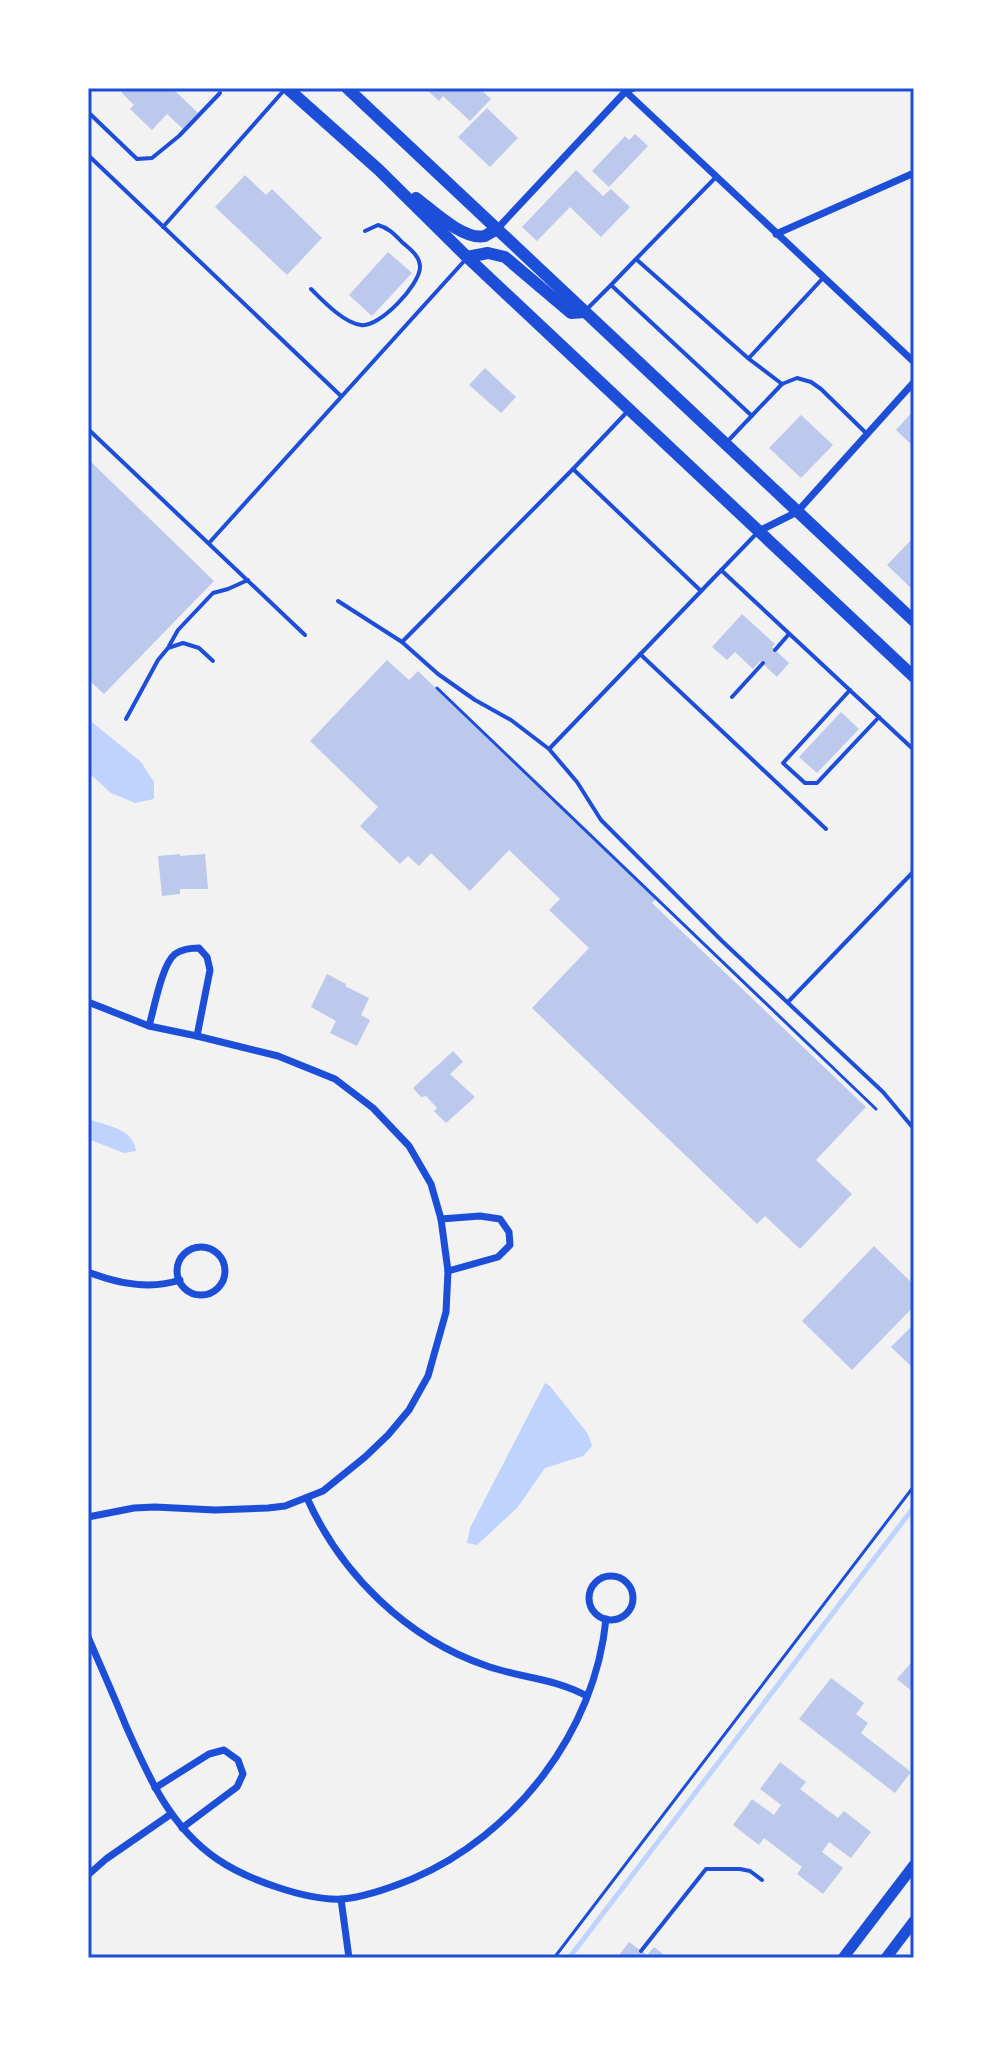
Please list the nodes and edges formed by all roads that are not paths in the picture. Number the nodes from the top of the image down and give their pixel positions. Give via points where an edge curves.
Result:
1 (287, 88) edge
2 (347, 88) edge
3 (627, 89) edge
4 (220, 93) dead end
5 (88, 112) edge
6 (88, 155) edge
7 (379, 170) junction
8 (914, 173) edge
9 (716, 177) junction
10 (163, 227) junction
11 (497, 229) junction
12 (365, 231) dead end
13 (776, 234) junction
14 (467, 257) junction
15 (636, 259) junction
16 (823, 278) junction
17 (611, 285) junction
18 (311, 289) dead end
19 (585, 312) junction
20 (749, 359) junction
21 (914, 362) edge
22 (914, 382) edge
23 (782, 384) junction
24 (341, 397) junction
25 (629, 409) junction
26 (752, 416) junction
27 (88, 429) edge
28 (867, 434) junction
29 (726, 444) junction
30 (573, 469) junction
31 (797, 512) junction
32 (759, 531) junction
33 (209, 543) junction
34 (721, 570) junction
35 (248, 580) junction
36 (701, 591) junction
37 (338, 601) dead end
38 (914, 621) edge
39 (790, 634) junction
40 (305, 635) dead end
41 (402, 642) junction
42 (168, 648) junction
43 (775, 650) dead end
44 (640, 654) junction
45 (213, 661) dead end
46 (763, 663) dead end
47 (914, 677) edge
48 (850, 690) junction
49 (732, 697) dead end
50 (879, 717) junction
51 (126, 719) dead end
52 (549, 749) junction
53 (914, 750) edge
54 (826, 829) dead end
55 (914, 871) edge
56 (88, 1002) edge
57 (787, 1002) junction
58 (149, 1026) junction
59 (197, 1036) junction
60 (914, 1129) edge
61 (441, 1219) junction
62 (448, 1271) junction
63 (88, 1272) edge
64 (180, 1280) junction
65 (307, 1498) junction
66 (88, 1517) edge
67 (606, 1619) junction
68 (88, 1637) edge
69 (587, 1696) junction
70 (155, 1788) junction
71 (171, 1814) junction
72 (182, 1828) junction
73 (914, 1865) edge
74 (88, 1875) edge
75 (762, 1880) dead end
76 (341, 1899) junction
77 (914, 1921) edge
78 (641, 1951) dead end
79 (349, 1958) edge
80 (843, 1958) edge
81 (886, 1958) edge

1 - 7 highway
1 - 10 lane
2 - 11 highway
3 - 9 street
3 - 11 street
4 - 5 lane via 152,158 137,159
6 - 10 lane
7 - 11 highway via 459,230 485,236
7 - 14 highway
8 - 13 street
9 - 13 street
9 - 15 lane
10 - 24 lane
11 - 19 highway
12 - 18 lane via 387,227 421,265 412,286 383,318 358,325
13 - 16 street
14 - 19 highway via 505,257 571,313
14 - 24 lane
14 - 25 highway
15 - 17 lane
15 - 20 lane
16 - 20 lane
16 - 21 street
17 - 19 lane
17 - 26 lane
19 - 29 highway
20 - 23 lane
22 - 28 street
23 - 26 lane
23 - 28 lane via 797,378 811,382
24 - 33 lane
25 - 30 lane
25 - 32 highway
26 - 29 lane
27 - 33 lane
28 - 31 street
29 - 31 highway
30 - 36 lane
30 - 41 lane
31 - 32 street
31 - 38 highway
32 - 34 lane
32 - 47 highway
33 - 35 lane
34 - 36 lane
34 - 39 lane
35 - 40 lane
35 - 42 lane via 213,593
36 - 44 lane
37 - 41 lane
39 - 43 lane
39 - 48 lane
41 - 52 lane via 438,674
42 - 45 lane via 183,643
42 - 51 lane
44 - 52 lane
44 - 54 lane
46 - 49 lane
48 - 50 lane
48 - 50 lane via 783,763 805,783 817,783
50 - 53 lane
52 - 57 lane via 601,820
55 - 57 lane
56 - 58 street
57 - 60 lane via 883,1092
58 - 59 street
58 - 59 street via 174,954 199,948 210,970
59 - 61 street via 278,1056 335,1079 373,1108 409,1146 431,1184
61 - 62 street
61 - 62 street via 500,1219 509,1232 510,1245 498,1257
62 - 65 street via 446,1312 428,1376 409,1410 365,1457
63 - 64 street via 126,1283 163,1286
64 - 64 street via 193,1293 211,1293 224,1279 223,1261 210,1248 192,1249 179,1262
65 - 66 street via 240,1511 155,1507
65 - 69 street via 352,1571 384,1605 422,1633 487,1666 554,1681
67 - 67 street via 623,1617 633,1601 627,1584 615,1577 604,1577 590,1591 592,1610
67 - 69 street
68 - 70 street
69 - 76 street via 571,1734 539,1781 477,1841 428,1872
70 - 71 street
70 - 72 street via 209,1754 224,1750 238,1760 243,1774 237,1787
71 - 72 street
71 - 74 street
72 - 76 street via 244,1875 288,1891
73 - 80 main road
75 - 78 lane via 740,1869 706,1869
76 - 79 street
77 - 81 main road

